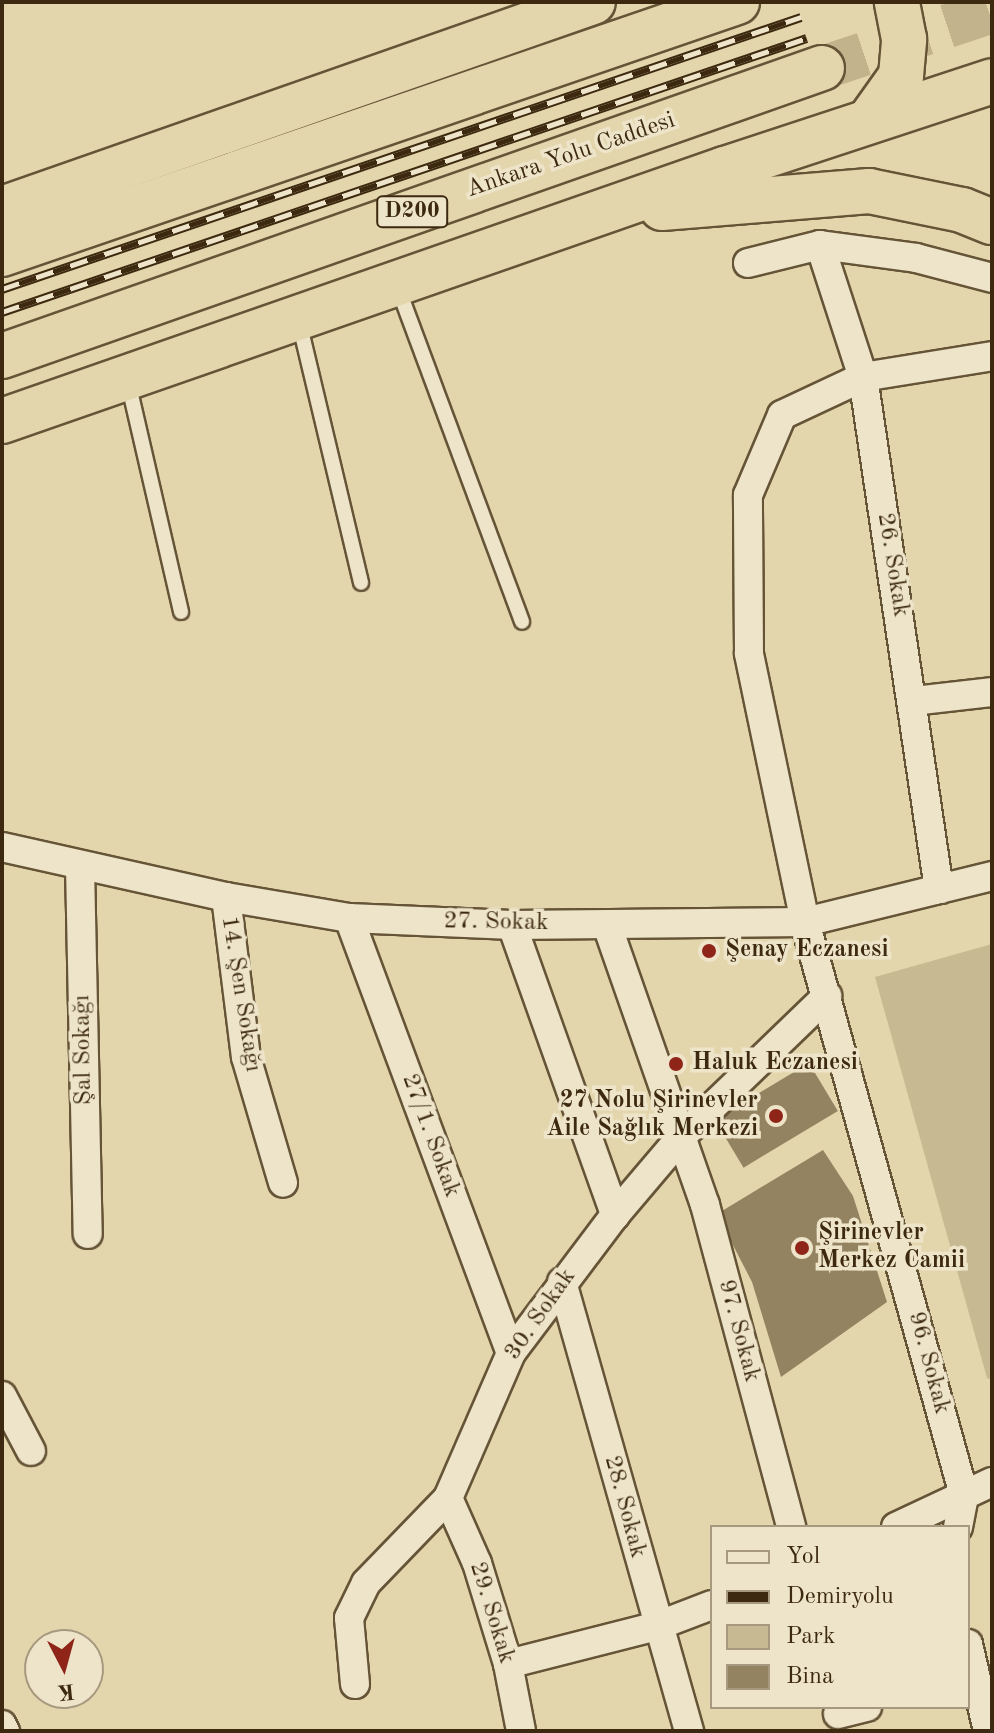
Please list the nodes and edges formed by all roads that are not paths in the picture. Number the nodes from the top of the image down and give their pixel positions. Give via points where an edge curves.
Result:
1 (593, 2) edge
2 (737, 2) edge
3 (897, 2) edge
4 (822, 68) tunnel mouth
5 (992, 81) edge
6 (869, 121) junction
7 (2, 209) edge
8 (604, 212) junction
9 (992, 222) edge
10 (820, 245) junction
11 (2, 254) edge
12 (748, 263) dead end
13 (992, 279) edge
14 (396, 284) junction
15 (298, 318) junction
16 (2, 356) edge
17 (992, 356) edge
18 (863, 377) junction
19 (127, 378) junction
20 (2, 421) edge
21 (361, 583) dead end
22 (181, 612) dead end
23 (522, 622) dead end
24 (992, 692) edge
25 (913, 701) junction
26 (2, 847) edge
27 (80, 866) junction
28 (992, 876) edge
29 (939, 889) junction
30 (226, 897) junction
31 (349, 918) junction
32 (805, 922) junction
33 (512, 925) junction
34 (607, 925) junction
35 (827, 996) junction
36 (682, 1136) junction
37 (283, 1183) dead end
38 (615, 1215) junction
39 (88, 1234) dead end
40 (562, 1282) junction
41 (511, 1353) junction
42 (2, 1396) edge
43 (31, 1451) dead end
44 (992, 1482) edge
45 (964, 1495) junction
46 (448, 1498) junction
47 (790, 1525) edge
48 (900, 1525) edge
49 (958, 1525) edge
50 (710, 1606) edge
51 (657, 1626) junction
52 (970, 1651) edge
53 (508, 1664) junction
54 (978, 1681) edge
55 (355, 1684) dead end
56 (861, 1709) edge
57 (839, 1717) edge
58 (2, 1725) edge
59 (5, 1731) edge
60 (521, 1731) edge
61 (689, 1731) edge
62 (988, 1731) edge

1 - 7 highway
2 - 11 highway
3 - 6 highway via 904,39 901,76
4 - 16 highway, Ankara Yolu Caddesi / D200
5 - 6 highway
6 - 8 highway
8 - 9 highway via 869,191 962,210
8 - 14 highway
10 - 12 street
10 - 13 street via 916,258
10 - 18 street, 26. Sokak
14 - 15 highway
14 - 23 lane
15 - 19 highway
15 - 21 lane
17 - 18 street, 96. Sokak
18 - 25 street, 26. Sokak
18 - 32 street, 96. Sokak via 782,415 748,495 749,653
19 - 20 highway
19 - 22 lane
24 - 25 street
25 - 29 street, 26. Sokak
26 - 27 street, 27. Sokak
27 - 30 street, 27. Sokak
27 - 39 street, Şal Sokağı
28 - 29 street, 27. Sokak
29 - 32 street, 27. Sokak
30 - 31 street, 27. Sokak
30 - 37 street, 14. Şen Sokağı via 246,1057
31 - 33 street, 27. Sokak
31 - 41 street, 27/1. Sokak
32 - 34 street, 27. Sokak
32 - 35 street, 96. Sokak
33 - 34 street, 27. Sokak
33 - 38 street
34 - 36 street, 97. Sokak
35 - 36 street, 30. Sokak
35 - 45 street, 96. Sokak
36 - 38 street, 30. Sokak
36 - 47 street, 97. Sokak
38 - 40 street, 30. Sokak
40 - 41 street, 30. Sokak
40 - 51 street, 28. Sokak
41 - 46 street, 30. Sokak
42 - 43 street
44 - 45 street
45 - 48 street
45 - 49 street, 96. Sokak
46 - 53 street, 29. Sokak via 477,1563
46 - 55 street, 30. Sokak via 366,1583 349,1618
50 - 51 street
51 - 53 street
51 - 61 street, 28. Sokak
52 - 54 street
53 - 60 street, 29. Sokak
54 - 62 street
56 - 57 street
58 - 59 street

